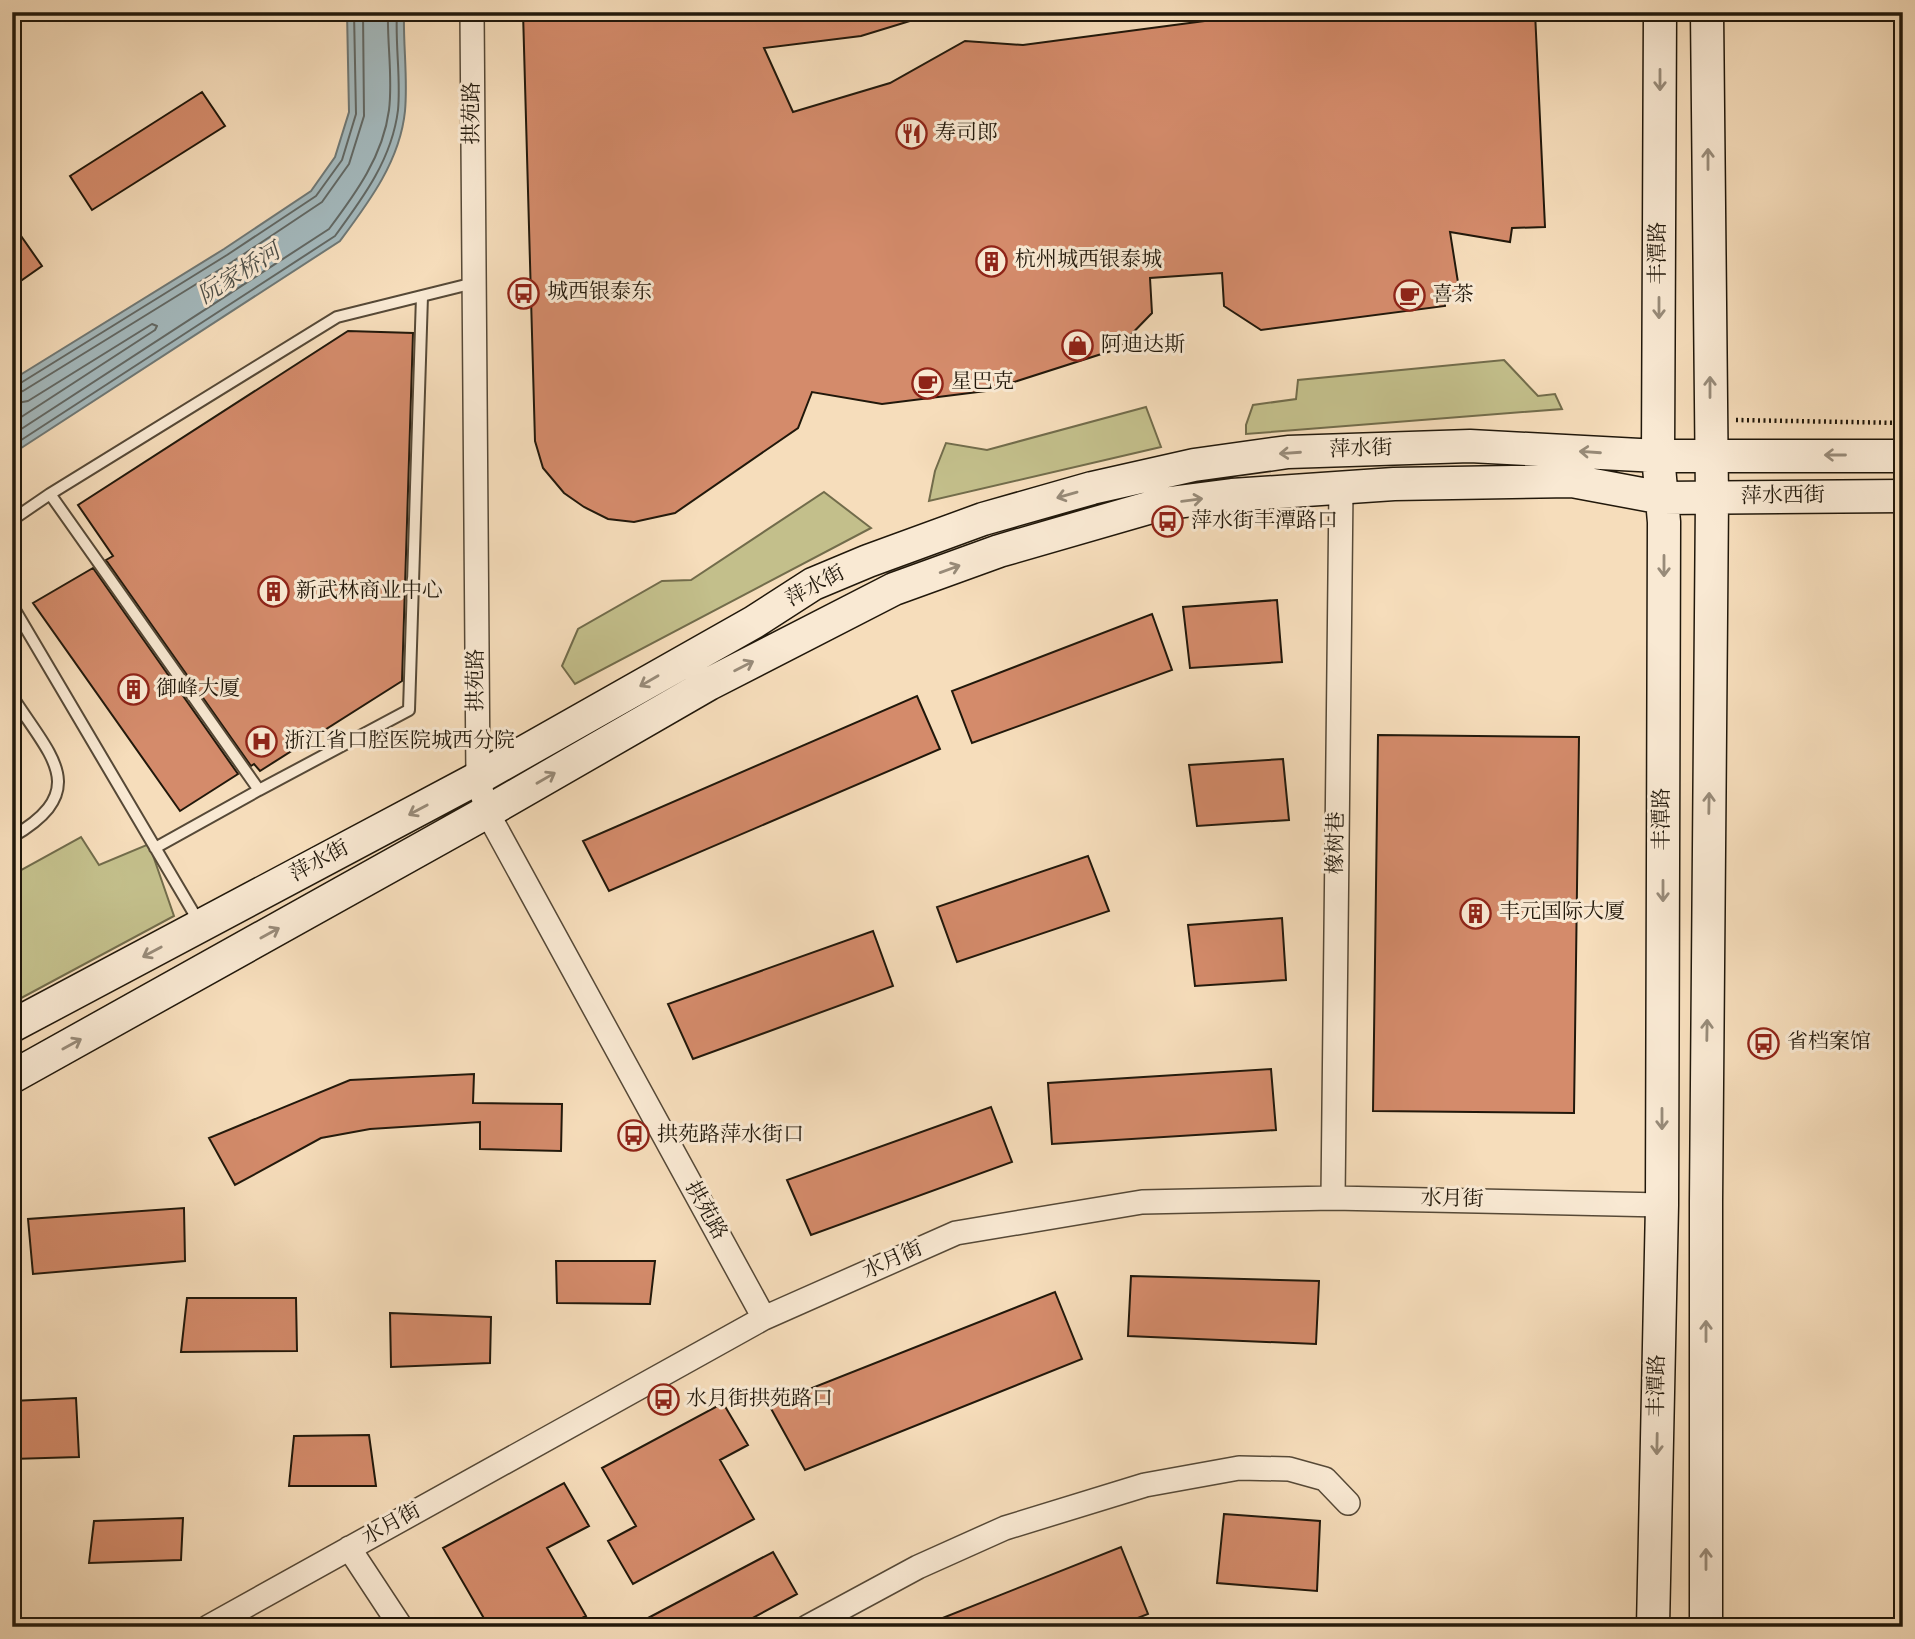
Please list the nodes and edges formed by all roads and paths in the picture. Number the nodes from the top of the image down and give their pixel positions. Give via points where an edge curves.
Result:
1 (472, 12) edge
2 (1660, 12) edge
3 (1707, 12) edge
4 (474, 283) junction
5 (422, 296) junction
6 (1710, 420) junction
7 (1903, 423) edge
8 (1710, 455) junction
9 (1658, 456) junction
10 (1903, 456) edge
11 (1341, 489) junction
12 (50, 494) junction
13 (1903, 496) edge
14 (1663, 498) junction
15 (1712, 498) junction
16 (12, 520) edge
17 (12, 606) edge
18 (12, 696) edge
19 (478, 778) junction
20 (259, 790) junction
21 (487, 812) junction
22 (12, 837) edge
23 (155, 848) junction
24 (200, 924) dead end
25 (12, 1026) edge
26 (12, 1077) edge
27 (1333, 1198) junction
28 (1662, 1205) junction
29 (764, 1318) junction
30 (1348, 1503) dead end
31 (349, 1548) junction
32 (208, 1627) edge
33 (401, 1627) edge
34 (807, 1627) edge
35 (1653, 1627) edge
36 (1706, 1627) edge

1 - 4 street, 拱苑路
2 -> 9 main road, 丰潭路
6 -> 3 main road
4 - 5 lane
4 - 19 street, 拱苑路
5 - 12 lane via 337,317
5 - 20 lane via 409,710
6 - 7 path
6 - 8 main road
8 - 9 main road, 萍水街
10 -> 8 main road, 萍水西街
8 - 15 main road
9 - 14 main road, 丰潭路
9 -> 19 main road, 萍水街 via 1470,446 1288,452 1194,465 1092,488 983,519 813,584
11 - 14 main road, 萍水街 via 1572,481
21 -> 11 main road, 萍水街 via 709,684 894,589 999,551 1162,504
11 - 27 street, 橡树巷
12 - 16 lane
12 - 20 lane
13 - 15 main road, 萍水西街
14 - 15 main road, 萍水西街
14 -> 28 main road, 丰潭路
36 -> 15 main road
17 - 23 lane
18 - 22 lane via 58,771 60,789 50,809
19 - 21 street, 拱苑路
19 -> 25 main road, 萍水街
20 - 23 lane
26 -> 21 main road, 萍水街
21 - 29 street, 拱苑路
23 - 24 lane
27 - 28 street, 水月街
27 - 29 street, 水月街 via 1142,1202 956,1233
28 -> 35 main road, 丰潭路
29 - 31 street, 水月街
30 - 34 street via 1325,1479 1289,1469 1239,1468 1145,1485 1005,1528 918,1567
31 - 32 street, 水月街
31 - 33 street

